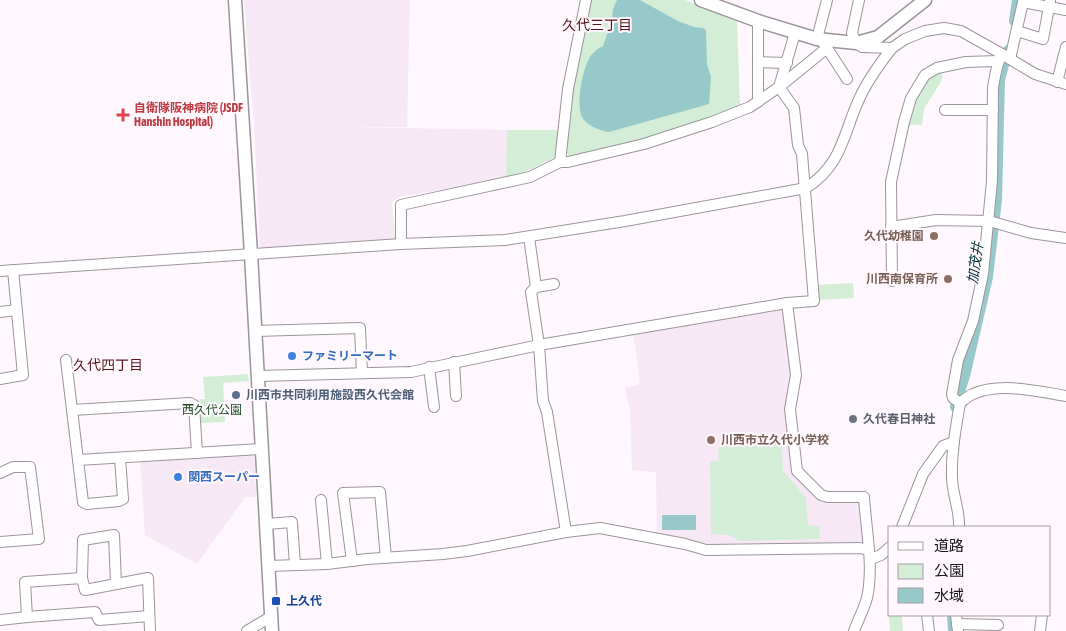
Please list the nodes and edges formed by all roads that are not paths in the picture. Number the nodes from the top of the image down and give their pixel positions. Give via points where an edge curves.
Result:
1 (235, 0) edge
2 (586, 0) edge
3 (701, 0) edge
4 (827, 0) edge
5 (859, 0) edge
6 (916, 3) edge
7 (1050, 3) edge
8 (724, 4) edge
9 (1066, 10) edge
10 (758, 21) junction
11 (1017, 31) junction
12 (795, 33) junction
13 (822, 43) junction
14 (856, 43) junction
15 (1066, 47) edge
16 (892, 48) junction
17 (1003, 58) junction
18 (758, 62) junction
19 (787, 63) junction
20 (847, 79) dead end
21 (1062, 83) edge
22 (779, 87) junction
23 (758, 102) junction
24 (944, 110) dead end
25 (993, 110) junction
26 (560, 162) junction
27 (806, 188) junction
28 (989, 221) junction
29 (891, 227) junction
30 (529, 237) junction
31 (1066, 238) edge
32 (401, 244) junction
33 (251, 254) junction
34 (12, 270) junction
35 (0, 271) edge
36 (892, 281) dead end
37 (554, 284) dead end
38 (536, 287) junction
39 (787, 303) junction
40 (17, 310) junction
41 (0, 312) edge
42 (255, 331) junction
43 (539, 344) junction
44 (66, 360) dead end
45 (454, 362) junction
46 (429, 368) junction
47 (362, 373) junction
48 (257, 376) junction
49 (0, 379) edge
50 (456, 396) dead end
51 (1066, 396) edge
52 (960, 403) junction
53 (434, 407) dead end
54 (72, 410) junction
55 (954, 442) junction
56 (261, 449) junction
57 (197, 453) junction
58 (120, 458) junction
59 (78, 460) junction
60 (0, 473) edge
61 (321, 500) dead end
62 (266, 524) junction
63 (902, 526) edge
64 (959, 526) edge
65 (566, 532) junction
66 (0, 542) edge
67 (888, 549) edge
68 (870, 554) junction
69 (386, 558) junction
70 (352, 561) junction
71 (327, 564) junction
72 (295, 565) junction
73 (268, 566) junction
74 (82, 578) junction
75 (116, 584) junction
76 (149, 616) junction
77 (272, 616) junction
78 (927, 616) edge
79 (1042, 616) edge
80 (27, 617) junction
81 (0, 620) edge
82 (957, 623) edge
83 (998, 626) dead end
84 (150, 631) edge
85 (247, 631) edge
86 (272, 631) edge
87 (854, 631) edge
88 (929, 631) edge
89 (1040, 631) edge

1 - 33 street
2 - 26 street via 568,89
3 - 8 street
4 - 13 street
5 - 14 street via 852,33
6 - 14 street via 878,36
7 - 9 street
7 - 11 street via 1023,2
7 - 11 street via 1043,39
8 - 10 street
10 - 12 street
10 - 18 street
11 - 17 street
12 - 13 street
12 - 19 street
13 - 14 street
13 - 20 street
13 - 22 street
14 - 16 street via 862,47
15 - 21 street
16 - 17 street via 925,31 944,28 976,38
16 - 27 street via 861,94 831,166
17 - 21 street
17 - 25 street via 993,88
17 - 29 street via 937,68 926,75 916,90 904,122 891,182
18 - 19 street
18 - 23 street
19 - 22 street
22 - 23 street
22 - 27 street via 794,108
23 - 26 street via 712,122 644,144
24 - 25 street
25 - 28 street
26 - 32 street via 530,176 401,205
27 - 30 street
27 - 39 street via 814,301
28 - 29 street via 936,220
28 - 31 street via 1031,233
28 - 52 street via 984,274 973,321 958,360 952,394
29 - 36 street
30 - 32 street
30 - 38 street
32 - 33 street
33 - 34 street
33 - 42 street
34 - 35 street
34 - 40 street
37 - 38 street
38 - 43 street via 531,292
39 - 43 street
39 - 68 street via 796,375 790,409 796,471 821,495 864,497
40 - 41 street
40 - 49 street via 23,375
42 - 47 street via 360,328
42 - 48 street
43 - 45 street
43 - 65 street via 543,401
44 - 54 street
45 - 46 street
45 - 50 street
46 - 47 street via 411,372
46 - 53 street
47 - 48 street
48 - 56 street
51 - 52 street via 996,389 972,394
52 - 55 street
54 - 57 street via 190,403 194,405
54 - 59 street
55 - 63 street via 943,446 923,474
55 - 64 street via 952,476
56 - 57 street
56 - 62 street
57 - 58 street
58 - 59 street
58 - 59 street via 123,498 87,504 83,502
60 - 66 street via 13,467 30,466 38,539
61 - 71 street
62 - 72 street via 292,522
62 - 73 street
65 - 68 street via 600,528 706,550 860,548
65 - 69 street via 467,552
67 - 68 street via 881,555
68 - 87 street via 868,596
69 - 70 street
69 - 70 street via 380,492 343,493
70 - 71 street
71 - 72 street
72 - 73 street
73 - 77 street
74 - 75 street via 85,590
74 - 75 street via 83,540 114,535
74 - 80 street via 25,582
75 - 76 street via 148,578
76 - 80 street via 99,620 95,612
76 - 84 street
77 - 85 street
77 - 86 street
78 - 88 street
79 - 89 street
80 - 81 street
82 - 83 street

